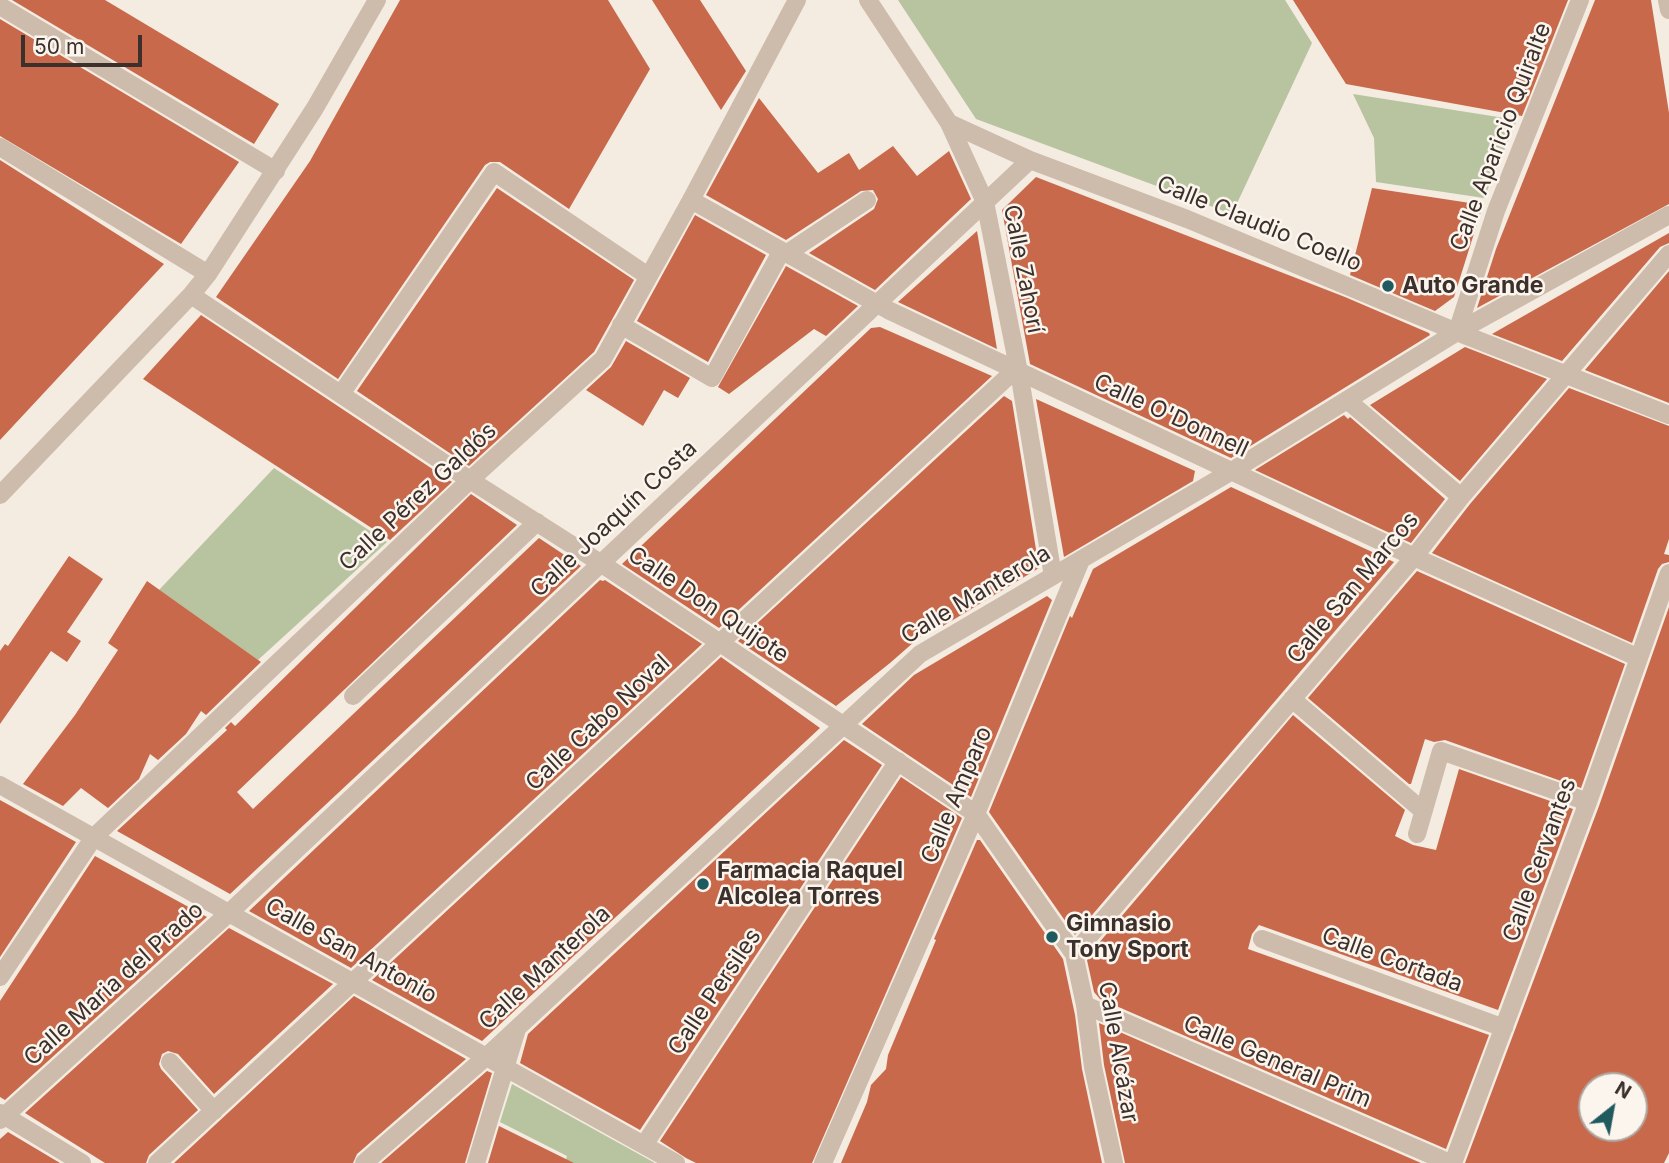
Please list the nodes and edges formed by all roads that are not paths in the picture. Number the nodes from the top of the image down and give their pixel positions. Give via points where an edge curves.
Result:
1 (377, 0) edge
2 (797, 0) edge
3 (868, 0) edge
4 (1580, 0) edge
5 (1667, 0) edge
6 (0, 6) edge
7 (1669, 10) edge
8 (949, 123) junction
9 (0, 147) edge
10 (1030, 160) junction
11 (276, 171) junction
12 (691, 200) junction
13 (867, 200) dead end
14 (985, 202) junction
15 (1669, 215) edge
16 (783, 253) junction
17 (1669, 254) edge
18 (208, 274) junction
19 (648, 276) junction
20 (191, 295) junction
21 (877, 304) junction
22 (621, 325) junction
23 (1457, 332) junction
24 (1017, 371) junction
25 (1567, 374) junction
26 (341, 394) junction
27 (1347, 400) junction
28 (1669, 415) edge
29 (1232, 471) junction
30 (470, 480) junction
31 (0, 495) edge
32 (1461, 497) junction
33 (537, 522) junction
34 (1415, 557) junction
35 (1081, 560) junction
36 (602, 564) junction
37 (1669, 573) edge
38 (1053, 576) junction
39 (719, 644) junction
40 (1639, 658) junction
41 (353, 696) dead end
42 (1292, 699) junction
43 (842, 724) junction
44 (898, 761) junction
45 (0, 785) edge
46 (1588, 802) junction
47 (1423, 811) junction
48 (976, 814) junction
49 (1417, 834) dead end
50 (94, 837) junction
51 (230, 912) junction
52 (1262, 939) dead end
53 (1074, 954) junction
54 (0, 977) edge
55 (354, 982) junction
56 (1085, 1005) junction
57 (1504, 1028) junction
58 (517, 1029) junction
59 (487, 1056) junction
60 (170, 1062) dead end
61 (505, 1066) junction
62 (214, 1111) junction
63 (2, 1116) edge
64 (645, 1145) junction
65 (82, 1163) edge
66 (157, 1163) edge
67 (364, 1163) edge
68 (476, 1163) edge
69 (676, 1163) edge
70 (823, 1163) edge
71 (1114, 1163) edge
72 (1452, 1163) edge

1 - 11 street
2 - 12 street, Calle Pérez Galdós
3 - 8 street, Calle Zahorí
4 - 23 street, Calle Aparicio Quiralte via 1496,211
5 - 7 street
6 - 11 street
8 - 10 street, Calle Claudio Coello
8 - 14 street, Calle Zahorí
9 - 18 street
10 - 14 street, Calle Joaquín Costa
10 - 23 street, Calle Claudio Coello via 1187,219
11 - 18 street
12 - 16 street, Calle O'Donnell
12 - 19 street, Calle Pérez Galdós
13 - 16 street
14 - 21 street, Calle Joaquín Costa
14 - 24 street, Calle Zahorí
15 - 23 street, Calle Manterola
16 - 21 street, Calle O'Donnell
16 - 22 street via 712,378
17 - 25 street, Calle San Marcos
18 - 20 street
19 - 22 street, Calle Pérez Galdós
19 - 26 street via 495,172
20 - 26 street, Calle Don Quijote
20 - 31 street
21 - 24 street, Calle O'Donnell
21 - 36 street, Calle Joaquín Costa
22 - 30 street, Calle Pérez Galdós via 603,359
23 - 25 street, Calle Claudio Coello
23 - 27 street, Calle Manterola
24 - 29 street, Calle O'Donnell
24 - 38 street, Calle Zahorí
24 - 39 street, Calle Cabo Noval
25 - 28 street, Calle Claudio Coello
25 - 32 street, Calle San Marcos
26 - 30 street, Calle Don Quijote
27 - 29 street, Calle Manterola
27 - 32 street
29 - 34 street, Calle O'Donnell
29 - 35 street, Calle Manterola
30 - 33 street, Calle Don Quijote
30 - 50 street, Calle Pérez Galdós
32 - 34 street, Calle San Marcos
33 - 36 street, Calle Don Quijote
33 - 41 street
34 - 40 street, Calle O'Donnell
34 - 42 street, Calle San Marcos
35 - 38 street, Calle Manterola
35 - 48 street, Calle Amparo
36 - 39 street, Calle Don Quijote
36 - 51 street, Calle Joaquín Costa
37 - 40 street, Calle Cervantes
38 - 43 street, Calle Manterola via 920,654
39 - 43 street, Calle Don Quijote
39 - 55 street, Calle Cabo Noval
40 - 46 street, Calle Cervantes
42 - 47 street
42 - 53 street, Calle San Marcos
43 - 44 street, Calle Don Quijote
43 - 58 street, Calle Manterola
44 - 48 street, Calle Don Quijote
44 - 64 street, Calle Persiles
45 - 50 street, Calle San Antonio
46 - 47 street via 1441,751
46 - 57 street, Calle Cervantes
47 - 49 street
48 - 53 street, Calle Alcázar
48 - 70 street, Calle Amparo
50 - 51 street, Calle San Antonio
50 - 54 street, Calle Pérez Galdós
51 - 55 street, Calle San Antonio
51 - 63 street, Calle Maria del Prado
52 - 57 street, Calle Cortada
53 - 56 street, Calle Alcázar
55 - 59 street, Calle San Antonio
55 - 62 street, Calle Cabo Noval
56 - 71 street, Calle Alcázar
56 - 72 street, Calle General Prim
57 - 72 street, Calle Cervantes
58 - 59 street, Calle Manterola
58 - 61 street
59 - 61 street, Calle San Antonio
59 - 67 street, Calle Manterola
60 - 62 street
61 - 64 street, Calle San Antonio
61 - 68 street
62 - 66 street, Calle Cabo Noval
63 - 65 street
64 - 69 street, Calle San Antonio

